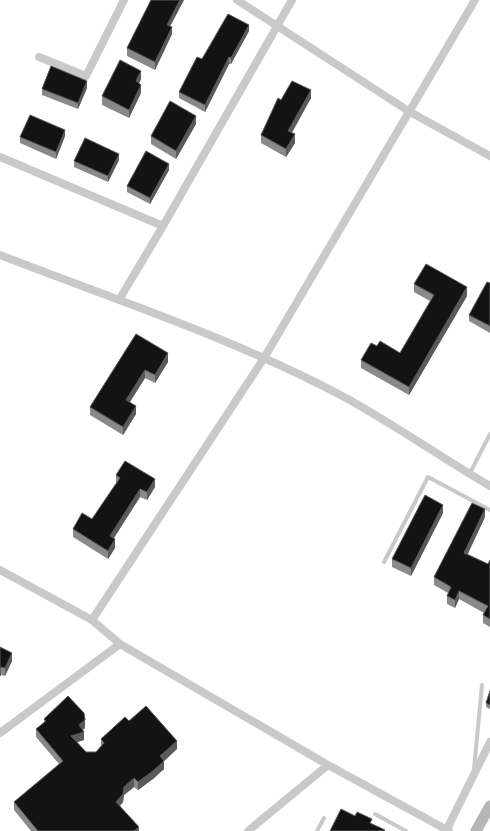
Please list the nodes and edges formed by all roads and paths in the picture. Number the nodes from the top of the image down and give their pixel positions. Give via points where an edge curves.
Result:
1 (124, 0) edge
2 (237, 0) edge
3 (292, 0) edge
4 (475, 0) edge
5 (278, 26) junction
6 (39, 57) dead end
7 (410, 112) junction
8 (490, 156) edge
9 (0, 157) edge
10 (163, 226) junction
11 (0, 255) edge
12 (119, 300) junction
13 (264, 358) junction
14 (490, 434) edge
15 (469, 474) junction
16 (490, 486) edge
17 (490, 510) edge
18 (384, 562) dead end
19 (0, 570) edge
20 (92, 620) junction
21 (120, 644) junction
22 (482, 685) dead end
23 (0, 733) edge
24 (490, 742) edge
25 (328, 765) junction
26 (474, 776) junction
27 (490, 806) edge
28 (375, 814) dead end
29 (324, 818) dead end
30 (448, 830) edge
31 (248, 831) edge
32 (317, 831) edge
33 (406, 831) edge
34 (476, 831) edge

1 - 6 street via 86,76
2 - 5 street
3 - 5 street
4 - 7 street
5 - 7 street
5 - 10 street
7 - 8 street
7 - 13 street
9 - 10 street
10 - 12 street
11 - 12 street
12 - 13 street via 217,337
13 - 15 street via 346,398
13 - 20 street
14 - 15 lane
15 - 16 street
17 - 18 lane via 428,478
19 - 20 street
20 - 21 street
21 - 23 street
21 - 25 street
22 - 26 lane
24 - 26 street
25 - 30 street
25 - 31 street
26 - 30 street
27 - 34 main road
28 - 33 lane
29 - 32 lane

